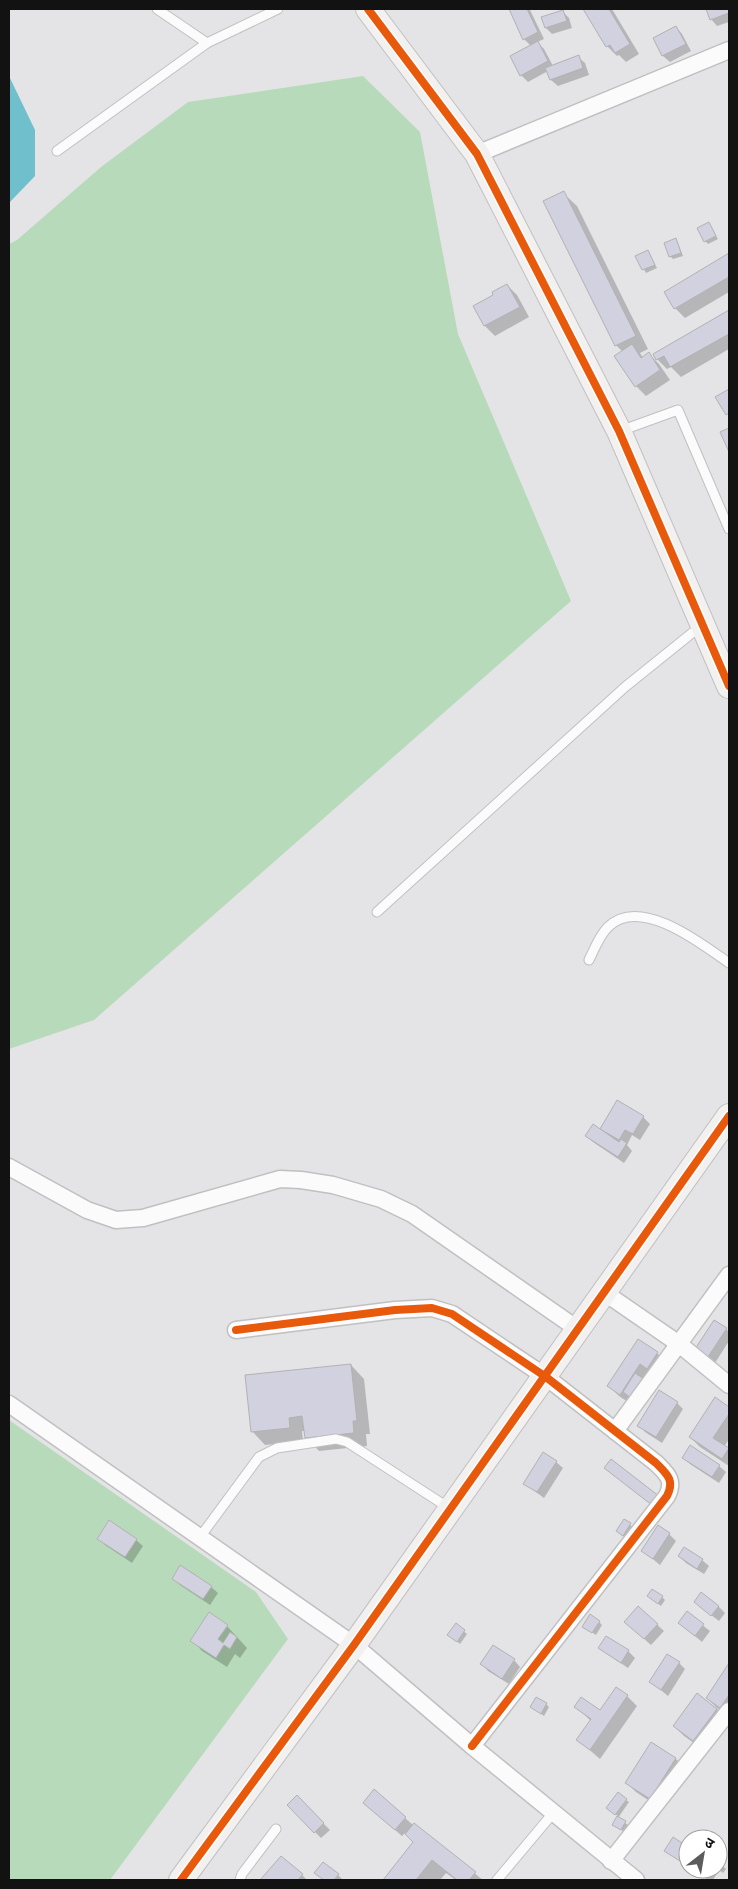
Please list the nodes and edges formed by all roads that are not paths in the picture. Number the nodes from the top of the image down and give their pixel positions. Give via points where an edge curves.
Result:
1 (157, 9) edge
2 (278, 9) edge
3 (368, 9) edge
4 (206, 43) junction
5 (729, 50) edge
6 (58, 151) dead end
7 (477, 154) junction
8 (619, 431) junction
9 (729, 529) edge
10 (702, 625) junction
11 (729, 686) edge
12 (377, 912) dead end
13 (589, 960) dead end
14 (729, 963) edge
15 (729, 1116) edge
16 (9, 1167) edge
17 (729, 1275) edge
18 (605, 1293) junction
19 (236, 1330) dead end
20 (578, 1330) junction
21 (679, 1344) junction
22 (546, 1377) junction
23 (729, 1385) edge
24 (9, 1404) edge
25 (615, 1431) junction
26 (451, 1509) junction
27 (200, 1537) junction
28 (354, 1645) junction
29 (729, 1711) edge
30 (472, 1746) junction
31 (554, 1812) junction
32 (276, 1829) dead end
33 (611, 1861) junction
34 (181, 1880) edge
35 (240, 1880) edge
36 (497, 1880) edge
37 (636, 1880) edge

1 - 4 lane
2 - 4 lane
3 - 7 street
4 - 6 lane
5 - 7 street
7 - 8 street
8 - 9 lane via 678,410
8 - 10 street
10 - 11 street
10 - 12 lane via 625,687
13 - 14 lane via 609,926 620,918 633,916 663,923 687,934
15 - 18 street
16 - 20 street via 87,1210 116,1220 143,1218 280,1179 349,1189 381,1199 412,1214
17 - 21 street
18 - 20 street
18 - 21 street
19 - 22 street via 432,1308 452,1314
20 - 22 street
21 - 23 street
21 - 25 street
22 - 25 street
22 - 26 street
24 - 27 street
25 - 30 street via 668,1476 671,1487 667,1496
26 - 27 lane via 347,1442 336,1439 277,1448 259,1457
26 - 28 street
27 - 28 street
28 - 30 street
28 - 34 street
29 - 33 street
30 - 31 street
31 - 33 street
31 - 36 lane
32 - 35 lane
33 - 37 street

